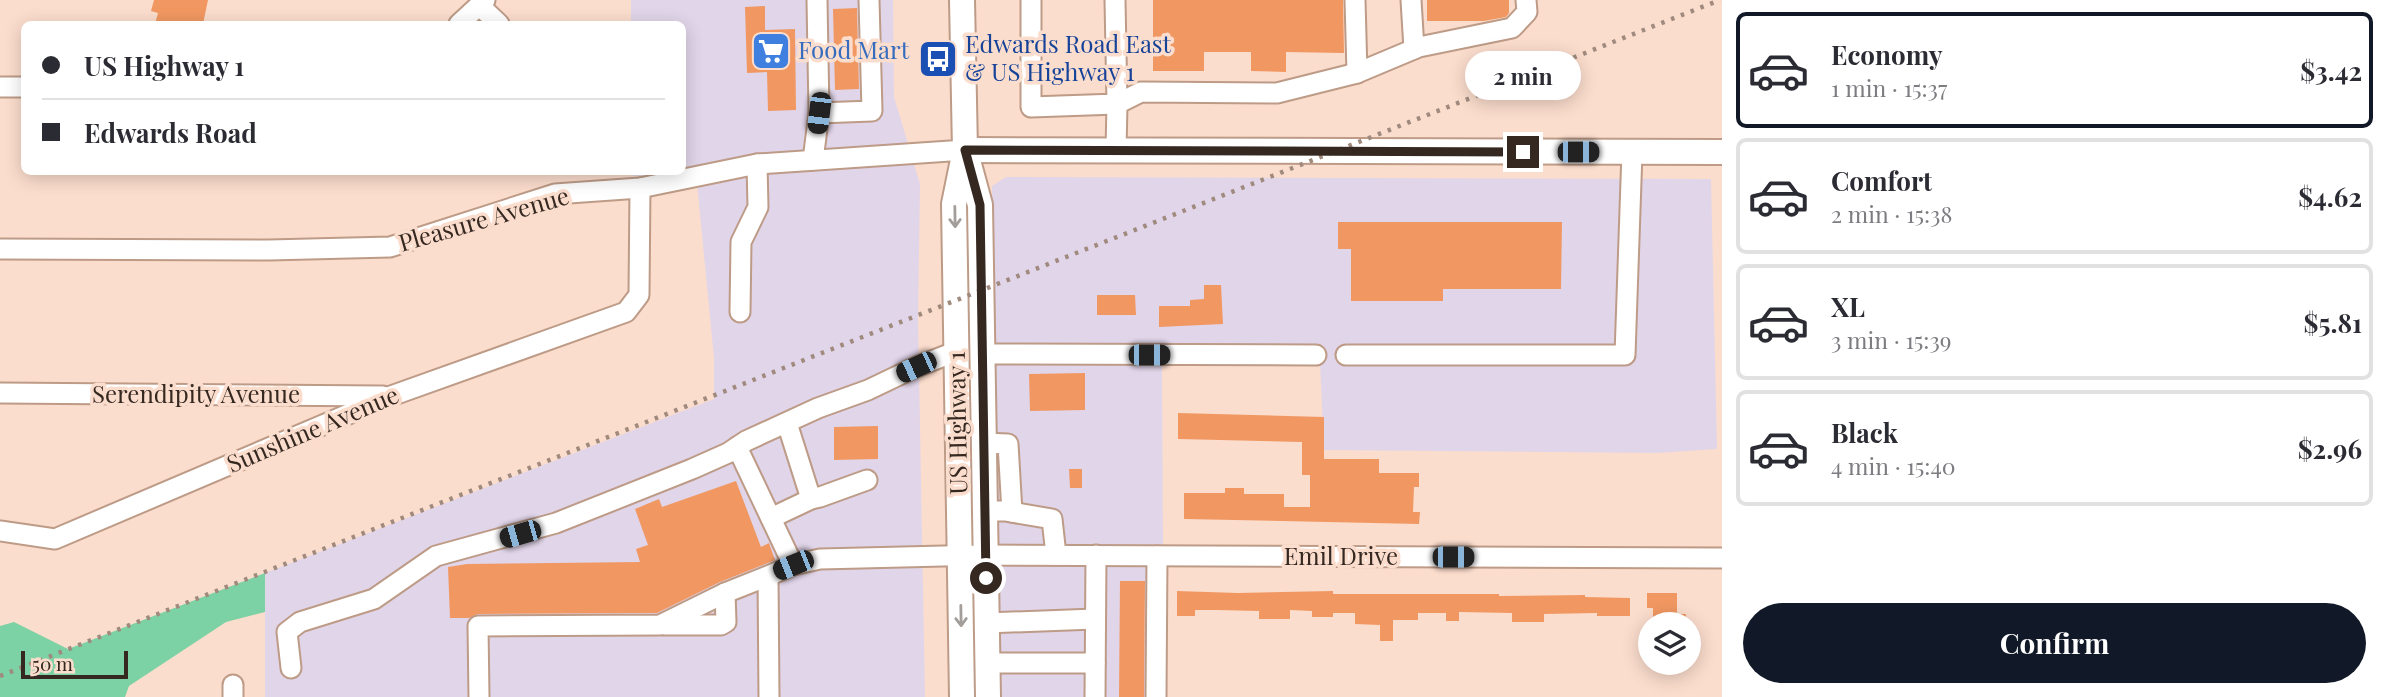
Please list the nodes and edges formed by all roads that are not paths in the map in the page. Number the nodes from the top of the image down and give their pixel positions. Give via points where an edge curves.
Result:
1 (817, 0) edge
2 (869, 0) edge
3 (962, 0) edge
4 (1031, 0) edge
5 (1115, 0) edge
6 (1355, 0) edge
7 (1411, 0) edge
8 (1527, 0) edge
9 (482, 3) edge
10 (462, 21) edge
11 (497, 21) edge
12 (1413, 49) junction
13 (1357, 73) junction
14 (0, 87) edge
15 (21, 87) edge
16 (1117, 104) junction
17 (819, 113) junction
18 (965, 150) junction
19 (1116, 150) junction
20 (1632, 152) junction
21 (1722, 152) edge
22 (813, 160) junction
23 (757, 164) junction
24 (640, 188) junction
25 (0, 249) edge
26 (740, 312) dead end
27 (957, 352) junction
28 (982, 354) junction
29 (1316, 355) dead end
30 (1346, 355) dead end
31 (0, 393) edge
32 (391, 396) junction
33 (787, 423) junction
34 (984, 443) junction
35 (737, 447) junction
36 (867, 480) dead end
37 (811, 499) junction
38 (985, 511) junction
39 (1012, 512) junction
40 (771, 518) junction
41 (0, 531) edge
42 (960, 555) junction
43 (985, 555) junction
44 (1056, 555) junction
45 (1096, 555) junction
46 (1157, 556) junction
47 (1722, 558) edge
48 (793, 565) junction
49 (768, 576) junction
50 (725, 593) junction
51 (1095, 620) junction
52 (986, 623) junction
53 (660, 625) junction
54 (987, 663) junction
55 (1095, 663) junction
56 (291, 668) dead end
57 (479, 697) edge
58 (769, 697) edge
59 (962, 697) edge
60 (988, 697) edge
61 (1095, 697) edge
62 (1156, 697) edge

1 - 17 street
2 - 17 street via 872,111
3 - 18 main road, US Highway 1
4 - 16 street via 1031,107
5 - 16 street
6 - 13 street
7 - 12 street
8 - 12 street via 1527,12 1511,28
9 - 10 street
9 - 11 street
12 - 13 street
13 - 16 street via 1277,93 1141,92
14 - 15 street
16 - 19 street
17 - 22 street
18 - 19 main road
18 - 22 street, Pleasure Avenue
18 -> 27 main road, US Highway 1 via 954,204
18 - 28 main road, US Highway 1 via 980,205
19 - 20 main road
20 - 21 main road
20 - 30 street via 1625,355
22 - 23 street, Pleasure Avenue
23 - 24 street, Pleasure Avenue
23 - 26 street via 758,207 741,242
24 - 25 street, Pleasure Avenue via 555,194 390,247
24 - 32 street, Sunshine Avenue via 639,295 626,312
27 - 33 street
27 - 42 main road, US Highway 1
28 - 29 street
28 - 34 main road, US Highway 1
31 - 32 street, Serendipity Avenue
32 - 41 street, Sunshine Avenue via 55,538
33 - 35 street
33 - 37 street
34 - 38 main road, US Highway 1
34 - 39 street via 1009,444
35 - 40 street
35 - 56 street via 555,523 436,556 374,599 300,622 287,632
36 - 37 street
37 - 40 street
38 - 39 street
38 - 43 main road, US Highway 1
39 - 44 street via 1052,519
40 - 48 street
42 - 43 street, Emil Drive
42 - 48 street, Emil Drive via 820,559
42 -> 59 main road, US Highway 1
43 - 44 street, Emil Drive
43 - 52 main road, US Highway 1
44 - 45 street, Emil Drive
45 - 46 street, Emil Drive
45 - 51 street
46 - 47 street, Emil Drive
46 - 62 street
48 - 49 street, Emil Drive
49 - 50 street, Emil Drive
49 - 58 street
50 - 53 street, Emil Drive
50 - 53 street via 726,622 721,625
51 - 52 street
51 - 55 street
52 - 54 main road, US Highway 1
53 - 57 street via 478,626
54 - 55 street
54 - 60 main road, US Highway 1
55 - 61 street

